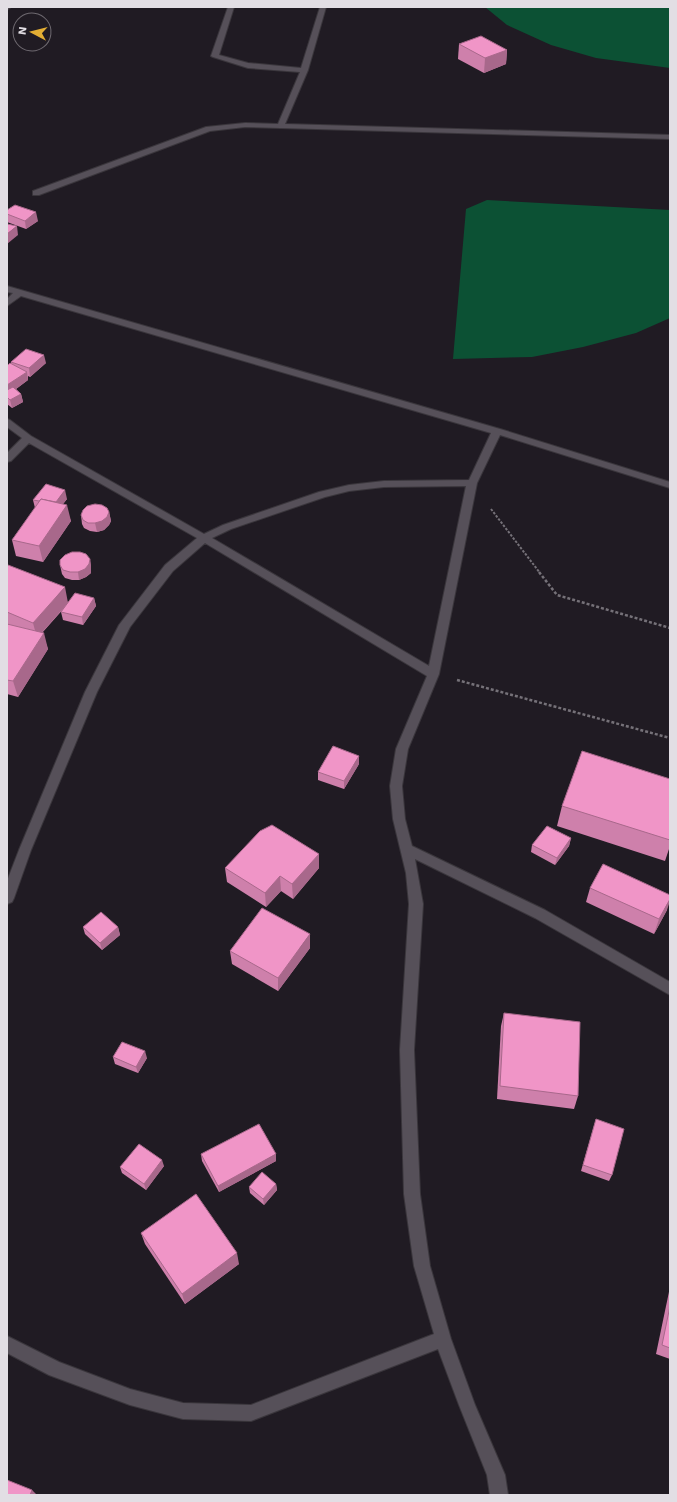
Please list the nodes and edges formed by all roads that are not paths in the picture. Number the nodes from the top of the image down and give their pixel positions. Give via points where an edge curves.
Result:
1 (231, 7) edge
2 (323, 7) edge
3 (304, 70) junction
4 (281, 125) junction
5 (670, 137) edge
6 (36, 193) dead end
7 (7, 289) edge
8 (20, 292) junction
9 (7, 302) edge
10 (7, 422) edge
11 (497, 431) junction
12 (28, 438) junction
13 (7, 458) edge
14 (472, 483) junction
15 (670, 485) edge
16 (204, 538) junction
17 (433, 674) junction
18 (408, 850) junction
19 (7, 898) edge
20 (670, 989) edge
21 (443, 1339) junction
22 (7, 1344) edge
23 (499, 1495) edge

1 - 3 street via 215,56 245,66
2 - 3 street
3 - 4 street
4 - 5 street
4 - 6 street via 244,125 209,129
7 - 8 street
8 - 9 street
8 - 11 street
10 - 12 street
11 - 14 street
11 - 15 street
12 - 13 street
12 - 16 street
14 - 16 street via 384,484 349,488 323,494 226,527
14 - 17 street
16 - 17 street
16 - 19 street via 169,568 125,625 91,692
17 - 18 street via 402,750 396,786 399,819
18 - 20 street via 540,914
18 - 21 street via 416,904 407,1050 412,1194 422,1266
21 - 22 street via 251,1413 183,1411 130,1397 55,1369
21 - 23 street via 496,1475

